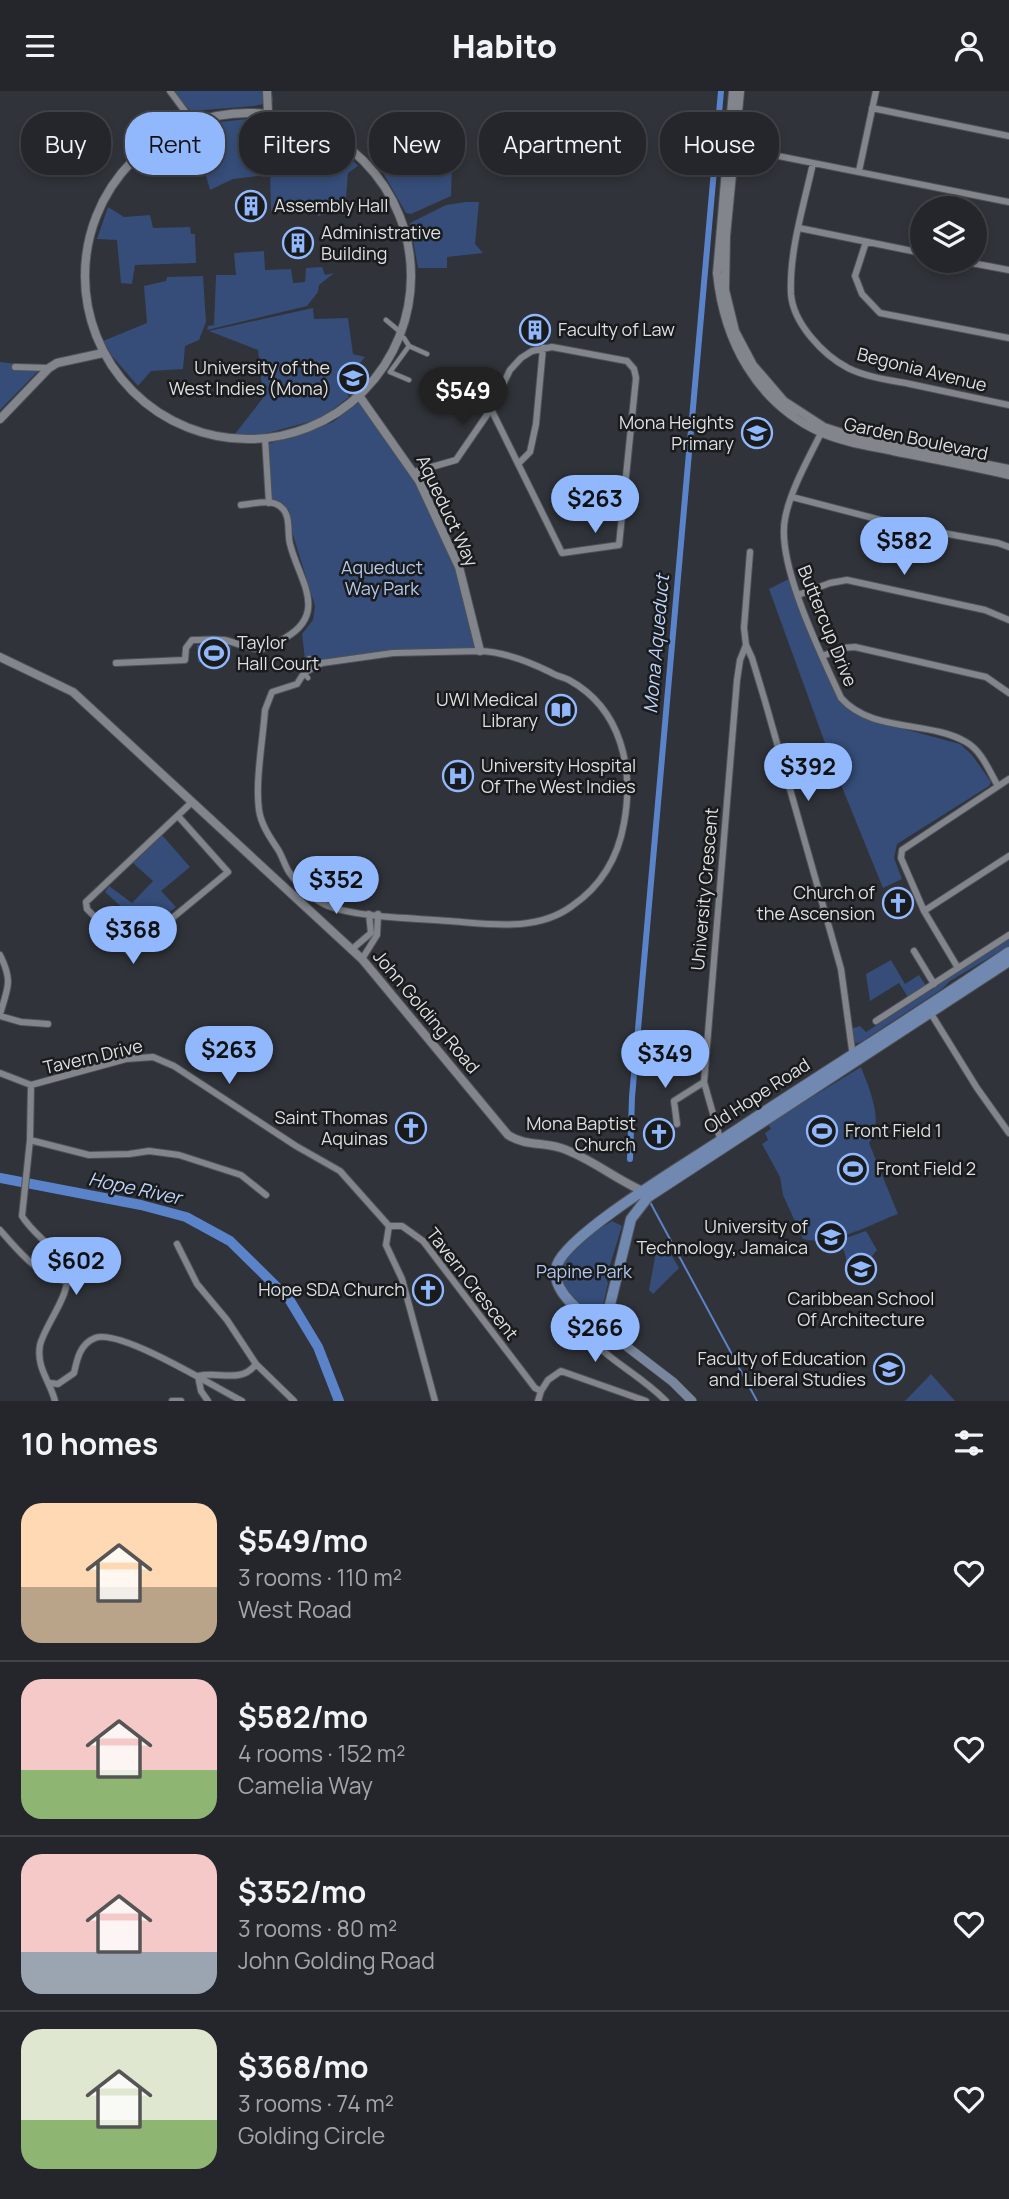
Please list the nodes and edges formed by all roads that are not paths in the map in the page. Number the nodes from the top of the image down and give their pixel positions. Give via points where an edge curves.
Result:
1 (170, 91) edge
2 (267, 91) edge
3 (733, 91) edge
4 (740, 91) edge
5 (876, 91) edge
6 (872, 108) junction
7 (186, 112) edge
8 (268, 112) edge
9 (732, 112) edge
10 (737, 112) edge
11 (1009, 136) edge
12 (355, 154) edge
13 (779, 156) edge
14 (813, 163) junction
15 (125, 170) edge
16 (859, 171) junction
17 (729, 175) edge
18 (1009, 202) edge
19 (799, 228) junction
20 (866, 242) junction
21 (910, 251) edge
22 (987, 266) edge
23 (1009, 270) edge
24 (386, 320) dead end
25 (398, 330) dead end
26 (404, 338) dead end
27 (1009, 338) edge
28 (409, 346) junction
29 (544, 348) junction
30 (103, 353) junction
31 (427, 354) dead end
32 (15, 367) dead end
33 (50, 368) junction
34 (409, 380) dead end
35 (360, 397) junction
36 (1009, 405) edge
37 (491, 409) junction
38 (0, 419) edge
39 (822, 430) junction
40 (265, 438) junction
41 (518, 464) junction
42 (1009, 469) edge
43 (414, 472) junction
44 (1009, 475) edge
45 (792, 497) junction
46 (269, 503) junction
47 (241, 505) dead end
48 (1009, 547) edge
49 (750, 552) dead end
50 (798, 595) junction
51 (1009, 620) edge
52 (746, 645) junction
53 (480, 651) junction
54 (823, 656) junction
55 (0, 657) edge
56 (309, 659) dead end
57 (116, 663) dead end
58 (306, 675) junction
59 (1009, 693) edge
60 (1009, 779) edge
61 (998, 786) junction
62 (192, 802) junction
63 (178, 816) junction
64 (1009, 856) edge
65 (924, 911) junction
66 (369, 914) junction
67 (379, 914) junction
68 (1009, 935) edge
69 (351, 950) junction
70 (914, 951) dead end
71 (1009, 953) edge
72 (0, 955) edge
73 (362, 959) junction
74 (1009, 961) edge
75 (958, 968) junction
76 (934, 983) junction
77 (928, 1010) junction
78 (0, 1015) edge
79 (876, 1021) dead end
80 (48, 1024) dead end
81 (853, 1059) junction
82 (0, 1073) edge
83 (704, 1082) junction
84 (31, 1085) junction
85 (677, 1124) dead end
86 (1009, 1133) edge
87 (719, 1135) dead end
88 (30, 1140) junction
89 (648, 1193) junction
90 (266, 1195) dead end
91 (604, 1220) junction
92 (389, 1226) junction
93 (0, 1230) edge
94 (628, 1230) junction
95 (177, 1244) dead end
96 (68, 1282) junction
97 (564, 1293) junction
98 (604, 1329) junction
99 (256, 1364) junction
100 (198, 1376) junction
101 (50, 1383) junction
102 (541, 1391) junction
103 (55, 1401) edge
104 (172, 1401) edge
105 (181, 1401) edge
106 (208, 1401) edge
107 (242, 1401) edge
108 (294, 1401) edge
109 (435, 1401) edge
110 (538, 1401) edge
111 (646, 1401) edge
112 (666, 1401) edge
113 (692, 1401) edge

1 - 7 street
2 - 8 street
3 - 9 street, Garden Boulevard
4 - 10 street, Garden Boulevard
5 - 6 street
6 - 11 street
6 - 16 street
12 - 35 street via 374,172 401,217 412,283 401,333
13 - 14 street
14 - 16 street
14 - 19 street, Begonia Avenue
15 - 30 street via 102,205 88,245 85,286 89,319
16 - 18 street
17 - 39 street, Garden Boulevard via 724,263 735,331 772,390
19 - 20 street
19 - 36 street, Begonia Avenue via 792,268 795,311 813,341 834,359 875,377
20 - 21 street
20 - 27 street via 855,276 862,294 880,313
22 - 23 street
24 - 25 street
26 - 28 street
28 - 31 street
28 - 34 street via 390,372
29 - 37 street via 520,358
29 - 41 street via 530,452
29 - 41 street via 627,361 634,369 619,545 562,552
30 - 33 street
30 - 40 street via 134,394 168,419 213,436
32 - 33 street
33 - 38 street
35 - 40 street via 311,427
35 - 43 street, Aqueduct Way
37 - 41 street
37 - 43 street via 456,460
39 - 42 street, Garden Boulevard
39 - 44 street, Garden Boulevard via 868,446
39 - 45 street, Buttercup Drive
40 - 46 street
43 - 53 street, Aqueduct Way via 459,567
45 - 48 street
45 - 50 street, Buttercup Drive via 782,540
46 - 47 street
46 - 57 street via 282,508 287,516 290,544 308,604 305,622 260,649 226,640 192,640 185,660
49 - 52 street, University Crescent
50 - 51 street via 847,580 985,610
50 - 54 street, Buttercup Drive
52 - 81 street, University Crescent via 841,969
52 - 83 street, University Crescent via 737,680
53 - 58 street via 351,658 315,666
53 - 67 street via 503,653 570,680 610,719 623,746 626,771 627,805 616,853 592,891 561,914 540,921 496,925
54 - 59 street via 855,647 986,677
54 - 61 street, Buttercup Drive via 850,708 864,716 967,743 978,752
55 - 62 street, John Golding Road via 73,692
56 - 58 street
58 - 66 street via 297,684 272,692 268,699 258,797 261,821 289,872 307,891 326,905
60 - 61 street
61 - 65 street via 902,851
62 - 63 street
62 - 69 street, John Golding Road
63 - 63 street via 86,902 87,909 130,953 228,872
64 - 65 street
65 - 75 street
66 - 67 street
66 - 69 street via 371,933
67 - 73 street via 377,936
68 - 75 street
69 - 73 street, John Golding Road
70 - 76 street
71 - 77 main road, Old Hope Road
72 - 78 street via 9,981
73 - 89 street, John Golding Road via 508,1135 525,1143 564,1149
74 - 77 main road, Old Hope Road
75 - 76 street
76 - 79 street
77 - 81 main road, Old Hope Road
77 - 86 street
78 - 80 street
81 - 89 main road, Old Hope Road
82 - 84 street, Tavern Drive
83 - 85 street via 674,1101
83 - 87 street, University Crescent
84 - 88 street
84 - 92 street, Tavern Drive via 126,1059 153,1057 340,1171
88 - 90 street via 89,1155 149,1151 179,1155 241,1175
88 - 96 street via 22,1216 59,1257
89 - 91 main road, Old Hope Road
89 - 94 main road, Old Hope Road
91 - 94 main road via 619,1219
91 - 97 main road, Old Hope Road via 562,1255 555,1274
92 - 102 street, Tavern Crescent via 402,1226 424,1241
92 - 109 street via 386,1245 402,1279
93 - 96 street via 38,1269
94 - 98 main road, Old Hope Road
95 - 99 street via 197,1284
96 - 101 street via 41,1344 41,1369
97 - 98 main road
97 - 112 street via 586,1336
98 - 113 main road
99 - 100 street via 238,1377
99 - 108 street
100 - 101 street via 113,1336 103,1336 83,1347 74,1373 58,1384
100 - 106 street
100 - 107 street
101 - 103 street
102 - 110 street
102 - 111 street via 561,1371
104 - 105 street

